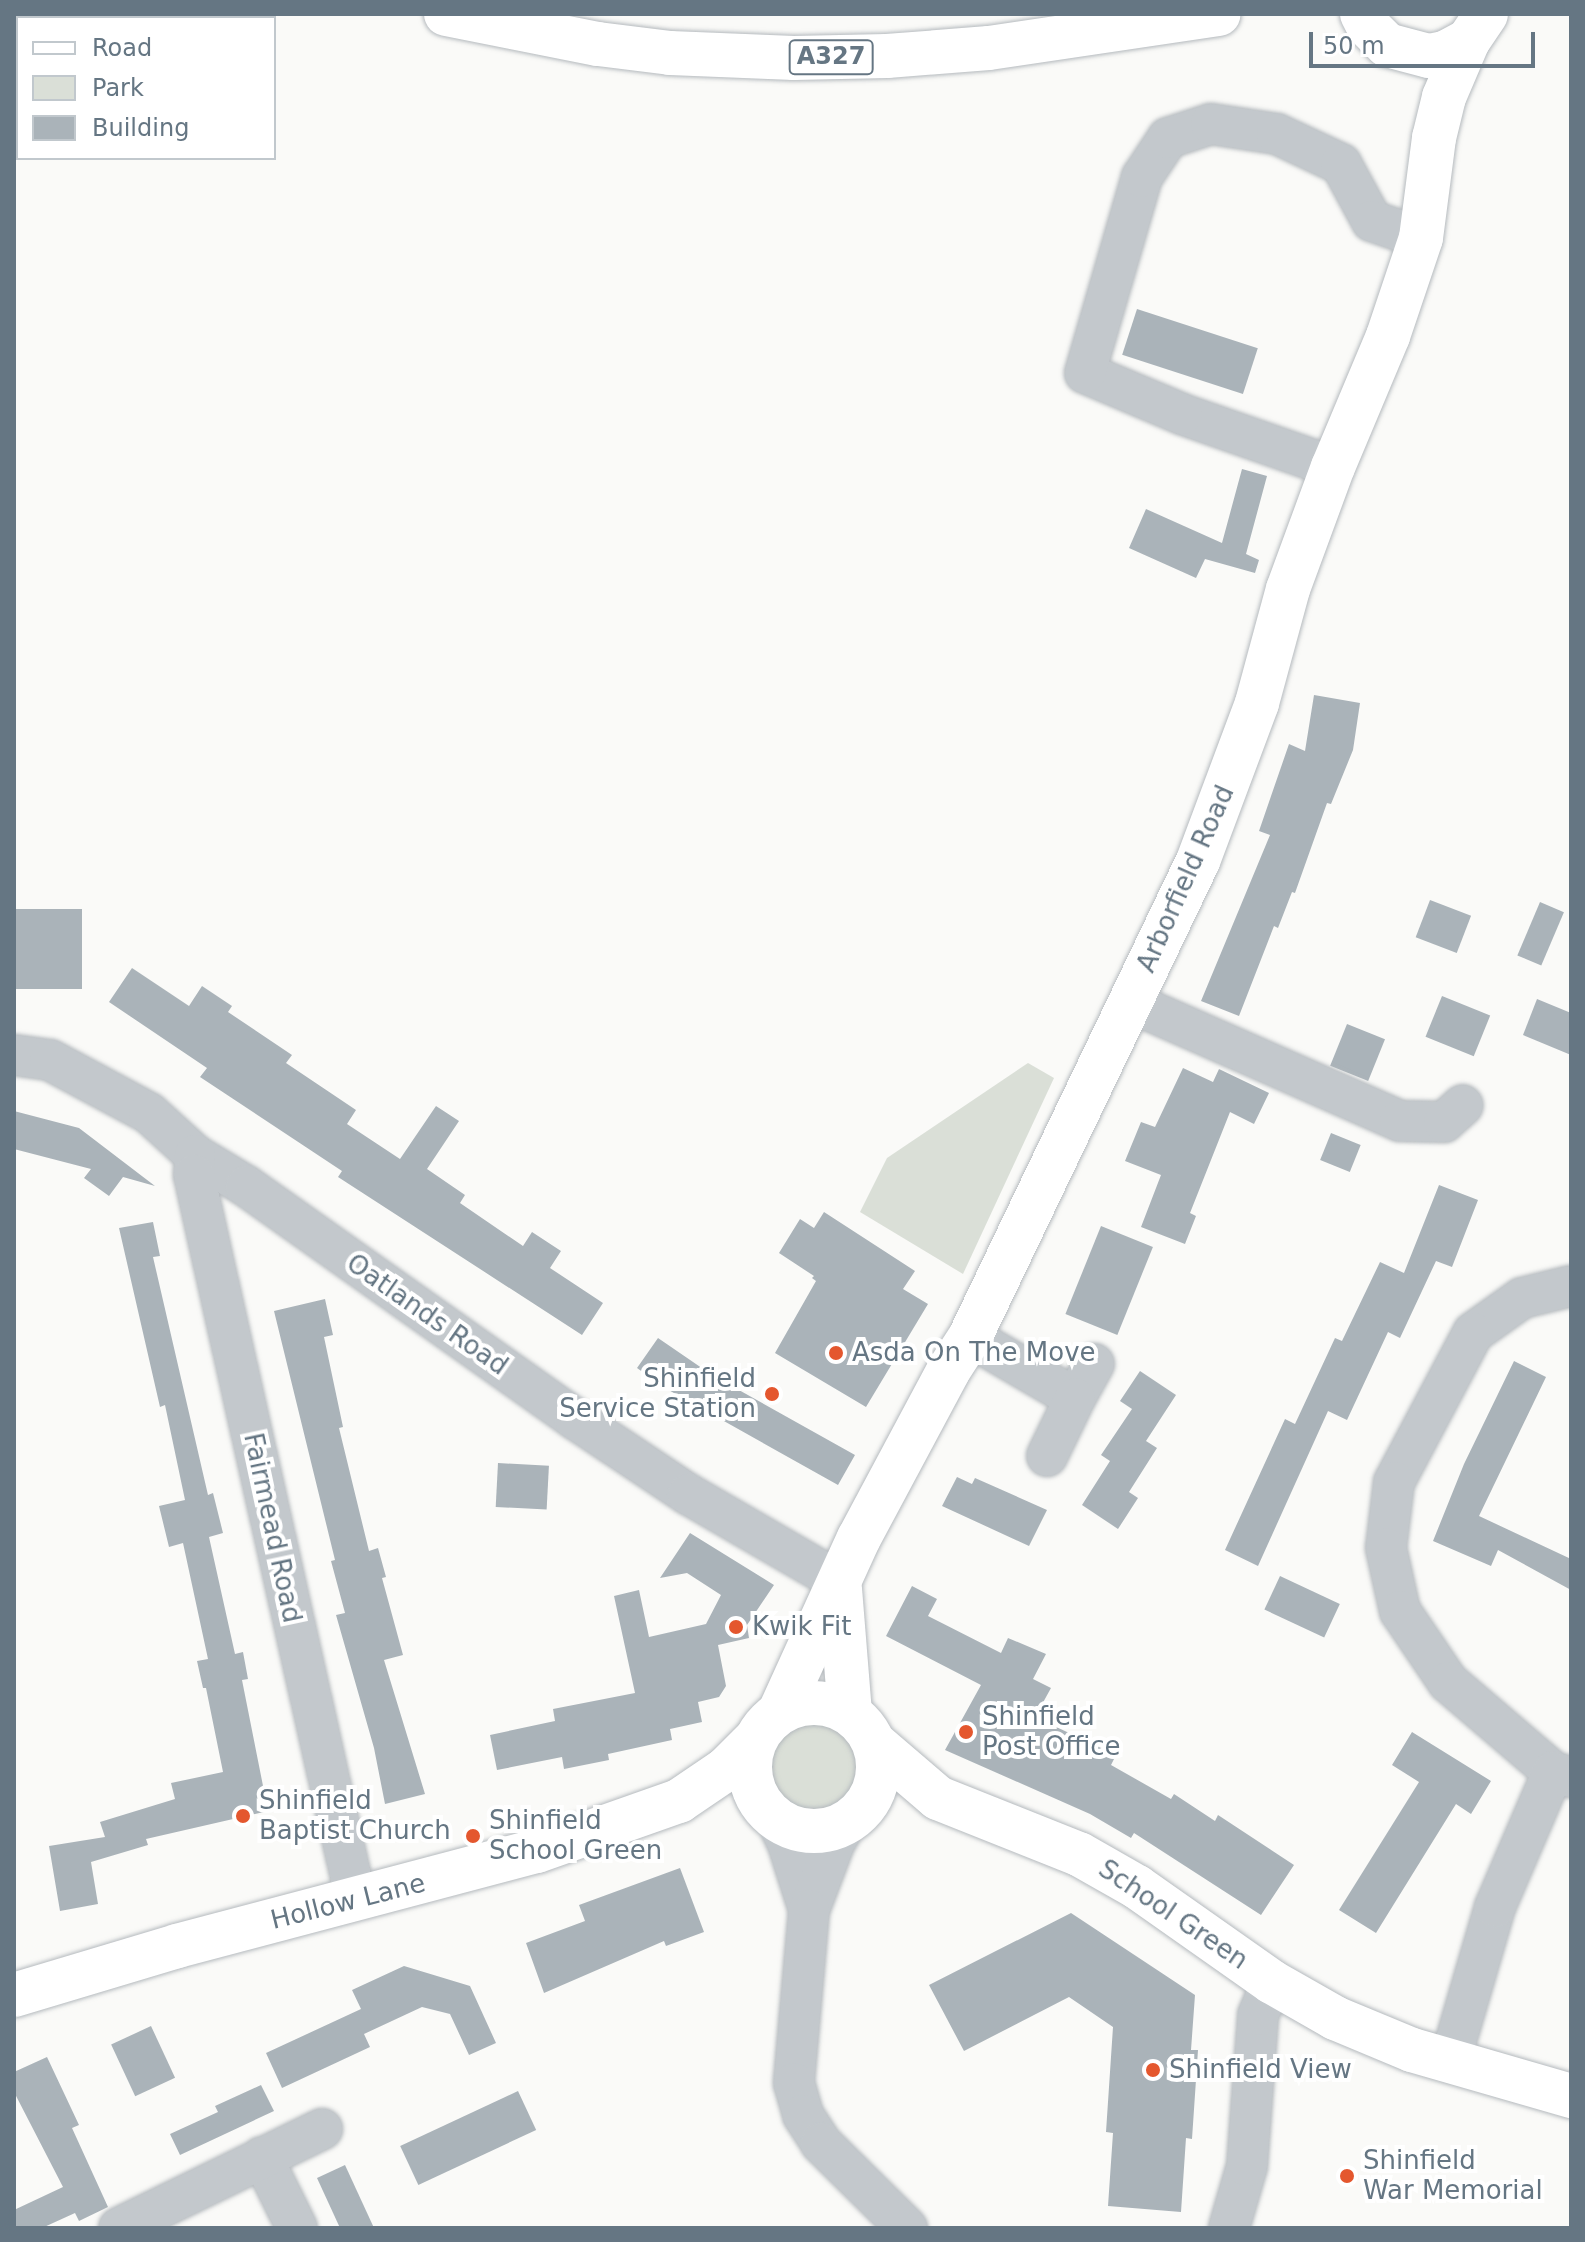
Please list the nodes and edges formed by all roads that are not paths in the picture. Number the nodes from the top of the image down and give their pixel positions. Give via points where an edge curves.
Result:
1 (446, 14) edge
2 (1218, 14) edge
3 (1364, 26) edge
4 (1477, 28) edge
5 (1434, 138) junction
6 (1421, 238) junction
7 (1333, 467) junction
8 (1130, 1002) junction
9 (14, 1055) edge
10 (1463, 1105) dead end
11 (195, 1155) junction
12 (1571, 1286) edge
13 (970, 1337) junction
14 (1047, 1456) dead end
15 (840, 1582) junction
16 (767, 1726) junction
17 (862, 1728) junction
18 (1562, 1775) edge
19 (938, 1798) junction
20 (679, 1801) junction
21 (771, 1815) junction
22 (855, 1816) junction
23 (356, 1900) junction
24 (809, 1910) junction
25 (1272, 1982) junction
26 (14, 1995) edge
27 (1450, 2061) junction
28 (1571, 2096) edge
29 (322, 2129) dead end
30 (262, 2157) junction
31 (119, 2228) edge
32 (297, 2228) edge
33 (907, 2228) edge
34 (1229, 2228) edge

1 - 2 main road, A327 via 598,44 794,58 989,48
3 - 4 main road via 1429,56 1445,53
3 - 5 main road, Arborfield Road via 1414,69 1426,95
4 - 5 main road, Arborfield Road via 1444,97
5 - 6 main road, Arborfield Road
6 - 7 main road, Arborfield Road via 1388,336
6 - 7 street via 1372,221 1341,164 1277,134 1211,124 1168,138 1142,177 1085,373
7 - 8 main road, Arborfield Road via 1288,589 1231,780
8 - 10 street via 1400,1121 1444,1122
8 - 13 main road, Arborfield Road
9 - 11 street, Oatlands Road via 50,1060 114,1092 149,1113
11 - 15 street, Oatlands Road via 676,1486
11 - 23 street, Fairmead Road via 194,1175
12 - 18 street via 1522,1298 1473,1333 1394,1482 1386,1548 1400,1611 1448,1682
13 - 14 street via 1085,1381
13 - 15 main road, Arborfield Road
15 - 16 main road, Arborfield Road
15 - 17 main road
16 - 17 main road via 815,1702
16 - 20 main road, Hollow Lane via 726,1769
16 - 21 main road via 749,1765 753,1790
17 - 19 main road, School Green
17 - 22 main road via 879,1767 875,1789
18 - 27 street via 1495,1907
19 - 22 main road, School Green via 900,1798
19 - 25 main road, School Green via 1079,1854 1137,1887
20 - 21 main road, Hollow Lane
20 - 23 main road, Hollow Lane via 485,1867
21 - 22 main road via 804,1831 820,1831
21 - 24 street via 788,1844
22 - 24 street via 834,1844
23 - 26 main road, Hollow Lane
24 - 33 street via 794,2083 803,2115 821,2143
25 - 27 main road, School Green via 1335,2018
25 - 34 street, School Green via 1258,2015 1247,2166
27 - 28 main road, School Green
29 - 30 street
30 - 31 street
30 - 32 street

